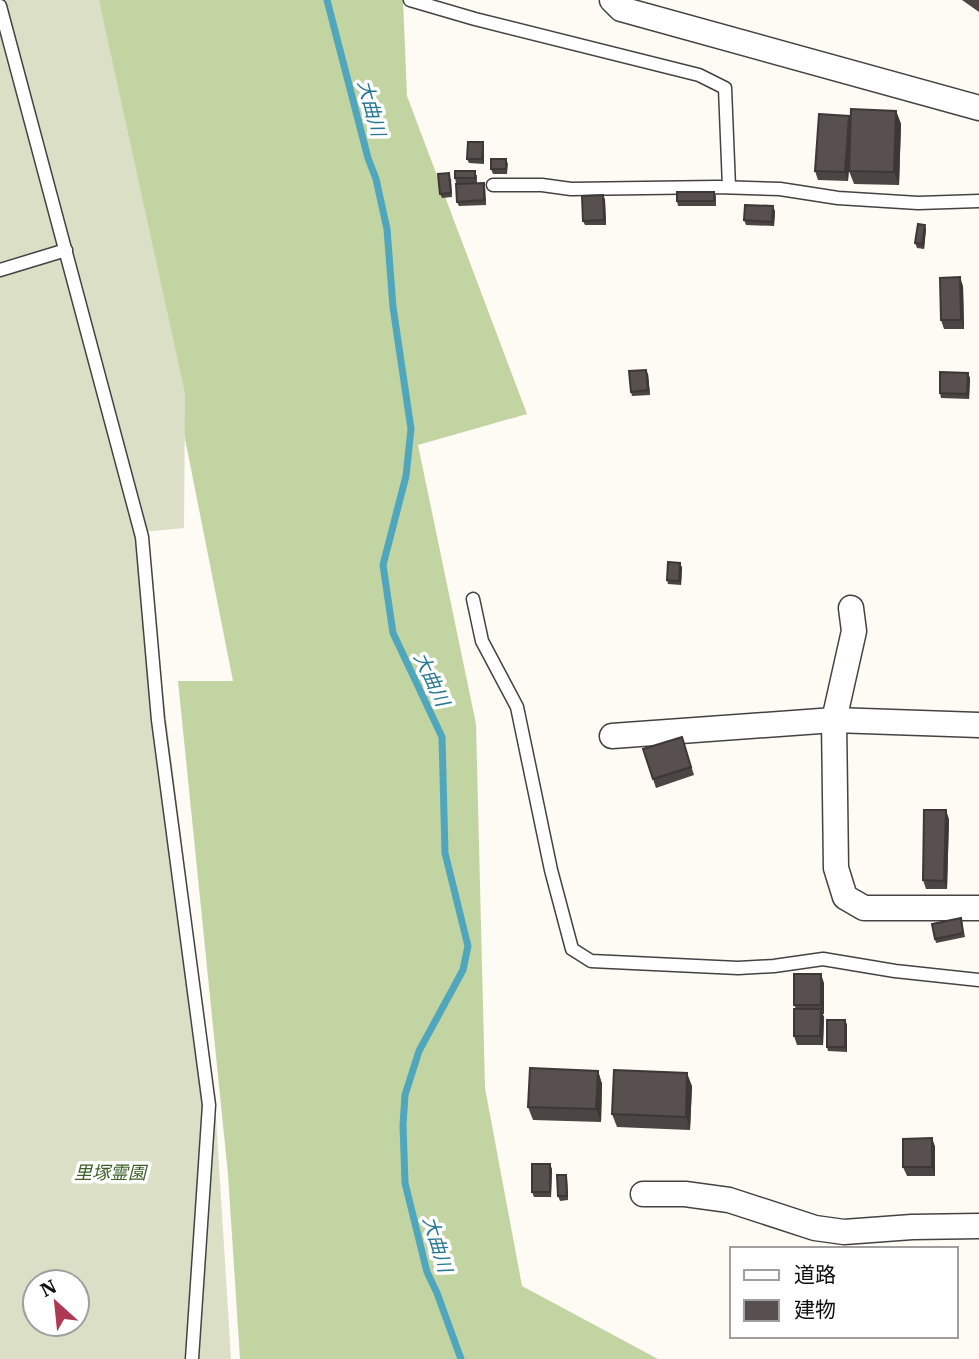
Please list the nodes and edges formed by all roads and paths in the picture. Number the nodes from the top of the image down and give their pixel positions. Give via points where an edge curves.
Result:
1 (410, 0) edge
2 (612, 0) edge
3 (0, 6) edge
4 (979, 108) edge
5 (493, 186) dead end
6 (729, 187) junction
7 (979, 201) edge
8 (66, 250) junction
9 (0, 270) edge
10 (473, 599) dead end
11 (851, 608) dead end
12 (834, 720) junction
13 (979, 725) edge
14 (612, 736) dead end
15 (979, 908) edge
16 (979, 980) edge
17 (643, 1194) dead end
18 (979, 1226) edge
19 (192, 1359) edge

1 - 6 lane via 699,75 725,88
2 - 4 street via 621,9
3 - 8 lane
5 - 6 lane
6 - 7 lane via 918,203
8 - 9 lane
8 - 19 lane via 142,537 158,720 209,1105
10 - 16 lane via 482,640 517,707 572,949 591,961 738,968 823,959
11 - 12 street via 854,631
12 - 13 street
12 - 14 street
12 - 15 street via 836,868 845,897 864,908
17 - 18 street via 729,1200 815,1228 844,1232

